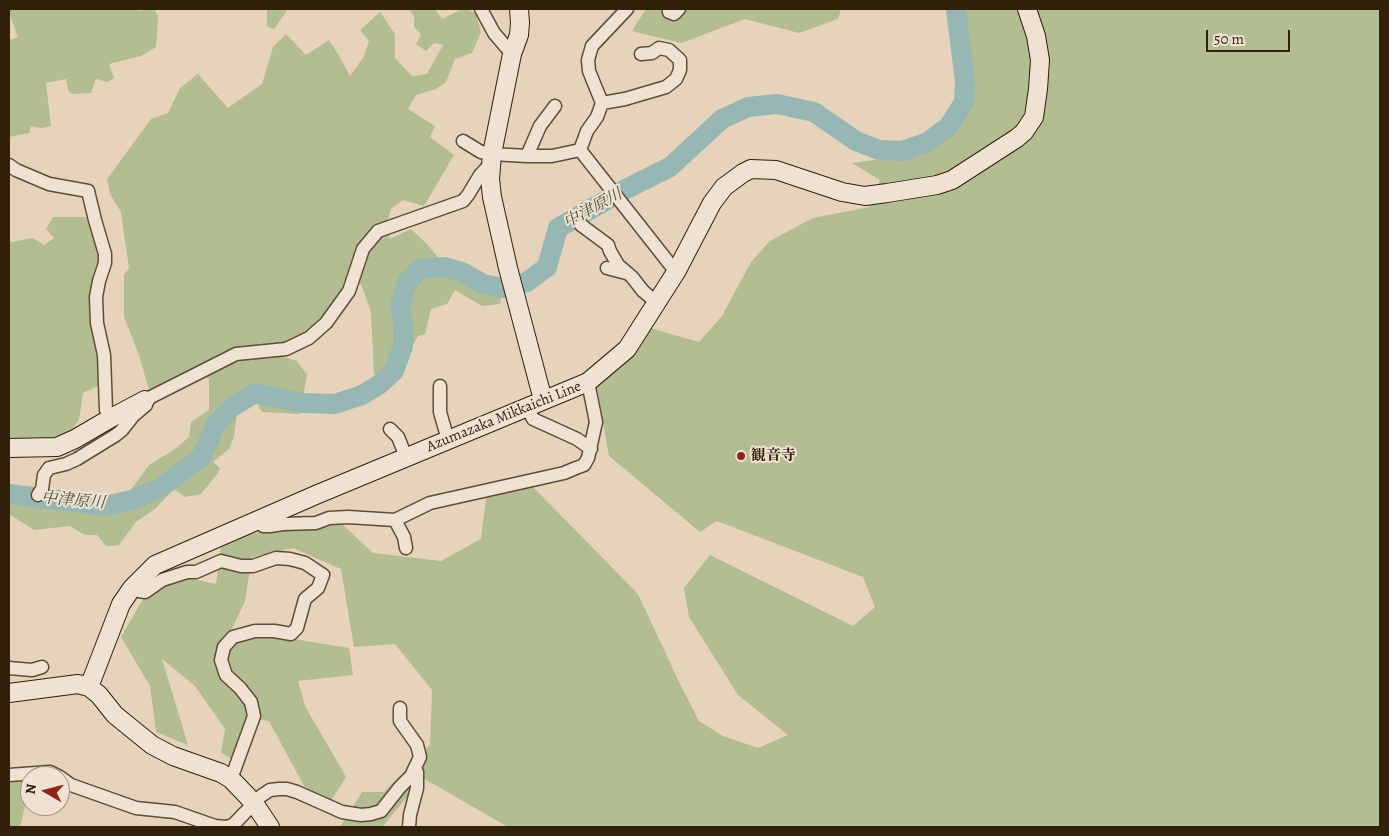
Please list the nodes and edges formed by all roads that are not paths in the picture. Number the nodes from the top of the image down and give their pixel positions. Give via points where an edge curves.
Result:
1 (481, 9) edge
2 (519, 9) edge
3 (627, 9) edge
4 (669, 9) edge
5 (679, 9) edge
6 (1027, 9) edge
7 (512, 54) junction
8 (641, 54) dead end
9 (602, 103) junction
10 (555, 106) dead end
11 (463, 141) dead end
12 (580, 150) junction
13 (527, 156) junction
14 (492, 158) junction
15 (9, 165) edge
16 (581, 225) dead end
17 (606, 268) dead end
18 (676, 272) junction
19 (626, 273) junction
20 (657, 303) junction
21 (588, 382) junction
22 (440, 386) dead end
23 (145, 400) junction
24 (535, 404) junction
25 (110, 418) junction
26 (390, 429) dead end
27 (448, 440) junction
28 (9, 448) edge
29 (591, 449) junction
30 (406, 457) junction
31 (38, 495) dead end
32 (258, 520) junction
33 (395, 520) junction
34 (406, 548) dead end
35 (132, 588) junction
36 (42, 666) dead end
37 (9, 668) edge
38 (89, 687) junction
39 (9, 693) edge
40 (400, 708) dead end
41 (414, 770) junction
42 (231, 779) junction
43 (70, 785) edge
44 (254, 803) junction
45 (270, 827) edge
46 (409, 827) edge

1 - 7 street via 494,33
2 - 7 main road via 519,35
3 - 9 street via 592,46 588,60
4 - 5 street via 674,14
6 - 18 main road, Azumazaka Mikkaichi Line via 1039,52 1039,80 1034,117 1017,138 952,180 865,196 842,192 776,170 744,172 712,203
7 - 14 main road
8 - 9 street via 652,53 659,48 669,50 680,60 676,78 666,87
9 - 12 street
10 - 13 street via 540,126
11 - 14 street
12 - 13 street via 552,156
12 - 18 street
13 - 14 street
14 - 23 street via 463,202 378,231 363,249 349,292 309,338 286,349 236,354
14 - 24 main road via 492,197 518,303
15 - 25 street via 49,184 88,191 105,254 96,306 104,355 106,410
16 - 19 street via 608,245 613,258
17 - 19 street
18 - 20 main road, Azumazaka Mikkaichi Line
19 - 20 street
20 - 21 main road, Azumazaka Mikkaichi Line via 627,349
21 - 24 main road, Azumazaka Mikkaichi Line
21 - 29 street via 596,422
22 - 27 street via 440,412
23 - 25 main road
23 - 31 street via 146,405 116,435 77,459 49,468
24 - 27 main road, Azumazaka Mikkaichi Line
24 - 29 street via 533,419
25 - 28 main road via 57,447
26 - 30 street via 398,437
27 - 30 main road, Azumazaka Mikkaichi Line
29 - 33 street via 584,465 576,468 430,504
30 - 32 main road, Azumazaka Mikkaichi Line
32 - 33 street via 264,526 316,523 329,518 348,517
32 - 35 main road, Azumazaka Mikkaichi Line via 155,565
33 - 34 street via 404,536
35 - 38 main road, Azumazaka Mikkaichi Line via 121,604
35 - 42 street via 145,592 162,580 196,572 221,560 253,566 276,558 290,559 305,563 323,575 318,588 306,599 297,628 291,634 256,631 234,637 224,647 221,660 226,675 252,702 254,716
36 - 37 street via 32,670
38 - 39 main road via 78,684
38 - 42 main road via 115,715 152,745
40 - 41 street via 400,721 417,745 420,757
41 - 44 street via 381,811 371,814 342,812 287,789 270,790
41 - 46 street via 417,772 417,788
42 - 44 main road
43 - 44 street via 136,808 175,812 214,826 233,825
44 - 45 main road

